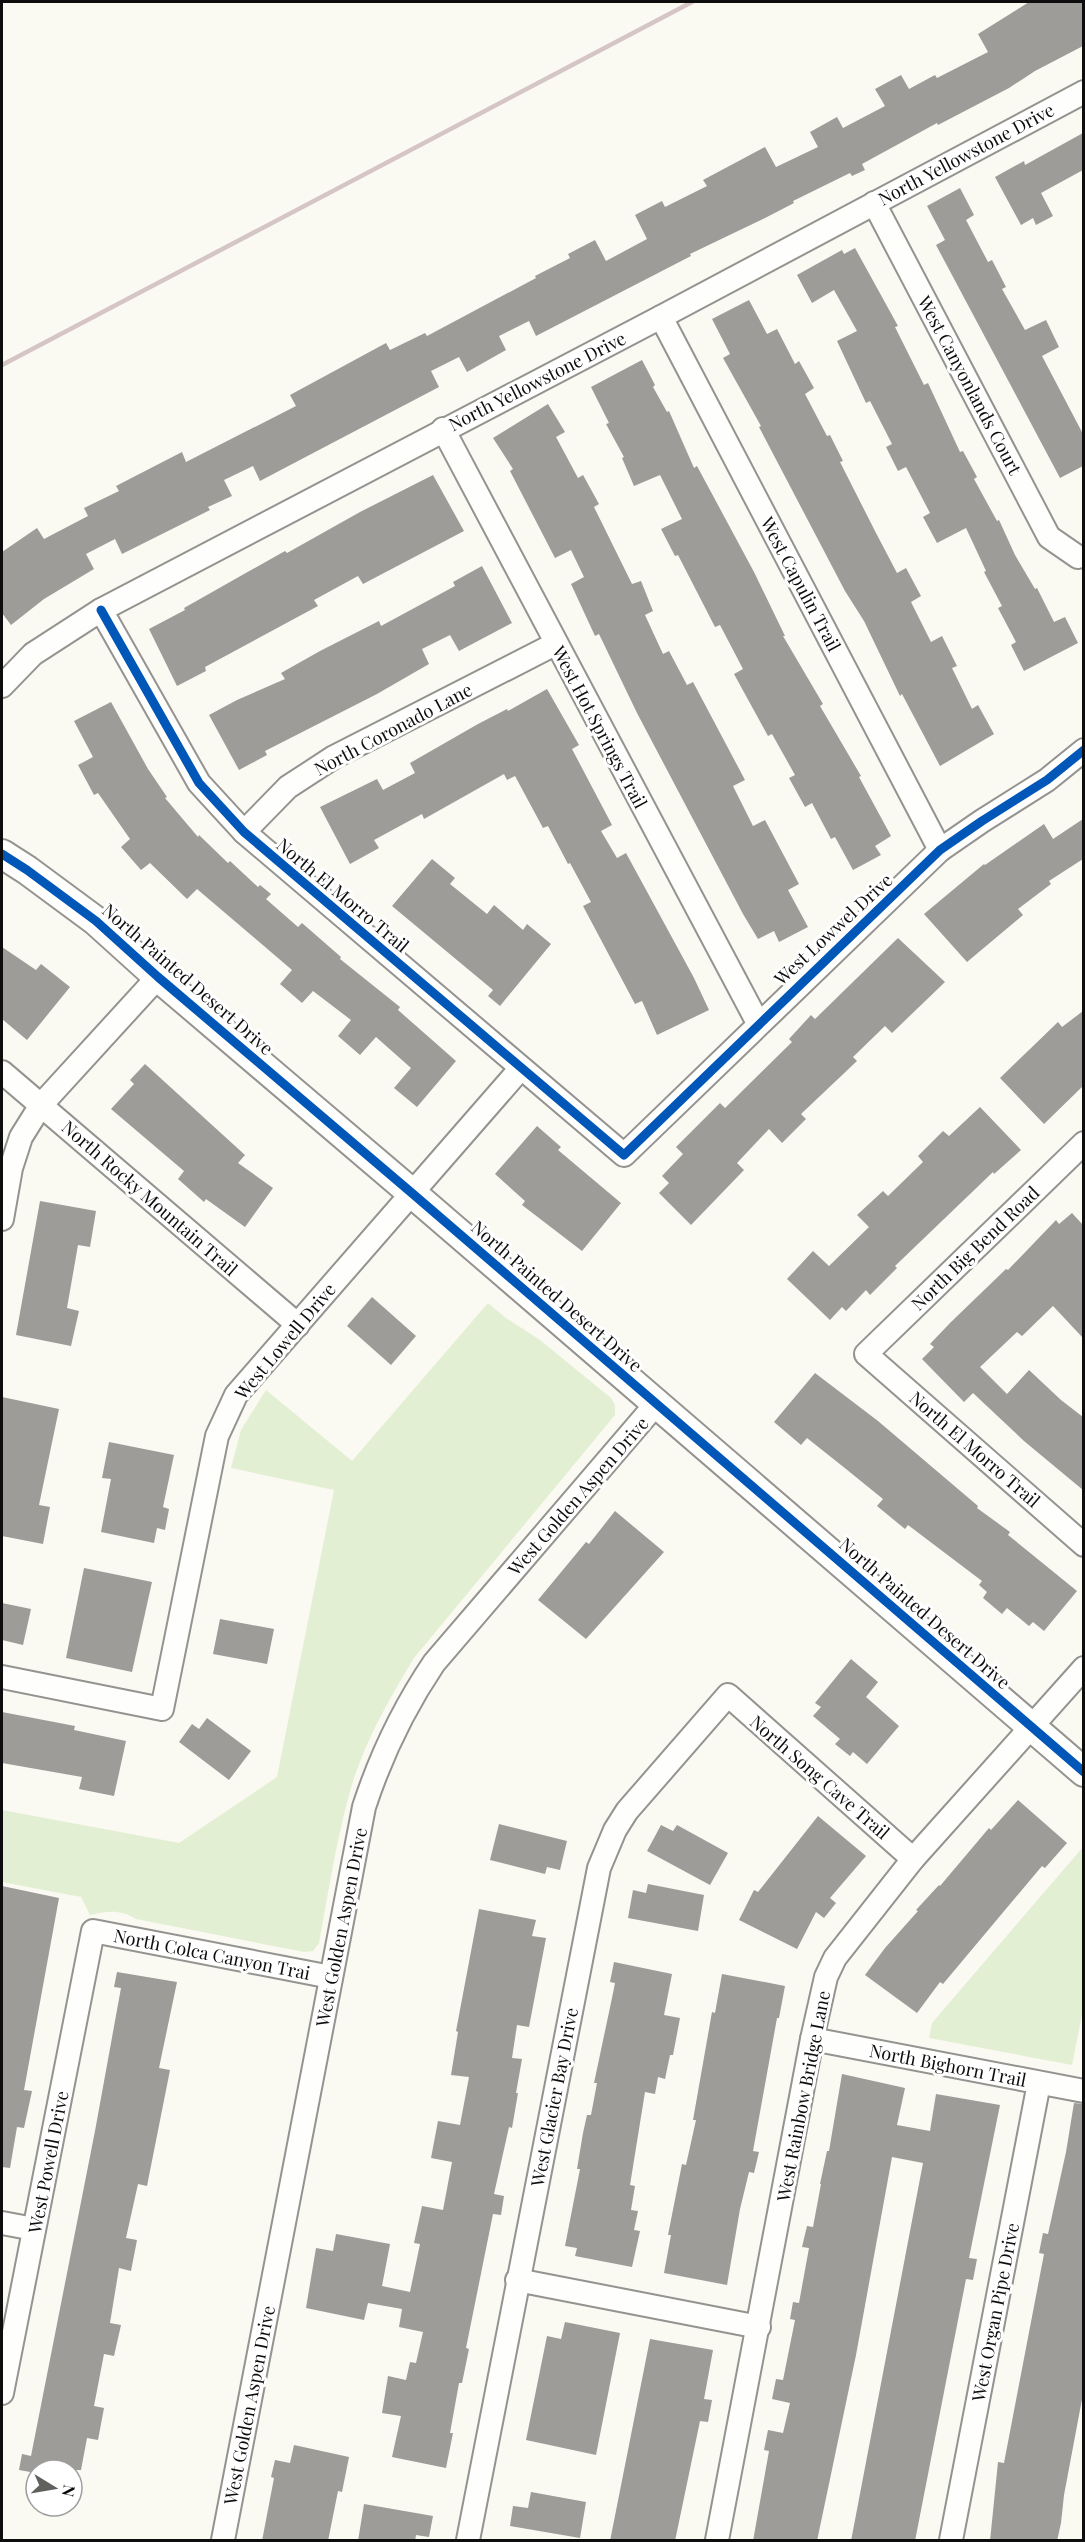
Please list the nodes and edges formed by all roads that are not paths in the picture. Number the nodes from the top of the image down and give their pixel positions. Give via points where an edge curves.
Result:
1 (1083, 92) edge
2 (874, 203) junction
3 (661, 317) junction
4 (443, 429) junction
5 (1078, 557) dead end
6 (100, 610) junction
7 (555, 644) junction
8 (2, 686) edge
9 (1083, 750) edge
10 (244, 832) junction
11 (940, 850) junction
12 (2, 854) edge
13 (158, 977) junction
14 (758, 1023) junction
15 (521, 1068) junction
16 (2, 1072) edge
17 (41, 1105) junction
18 (1083, 1143) edge
19 (624, 1155) joint
20 (413, 1194) junction
21 (2, 1219) edge
22 (298, 1325) junction
23 (866, 1354) joint
24 (656, 1404) junction
25 (1083, 1545) edge
26 (1083, 1668) edge
27 (2, 1677) edge
28 (728, 1695) joint
29 (1031, 1726) junction
30 (1083, 1772) edge
31 (913, 1859) junction
32 (93, 1931) joint
33 (331, 1977) junction
34 (812, 2039) junction
35 (1039, 2083) junction
36 (1083, 2091) edge
37 (2, 2223) edge
38 (34, 2229) junction
39 (518, 2280) junction
40 (759, 2327) junction
41 (2, 2393) edge
42 (224, 2541) edge
43 (468, 2541) edge
44 (717, 2541) edge
45 (951, 2541) edge

1 - 2 street, North Yellowstone Drive
2 - 3 street, North Yellowstone Drive
2 - 5 street, West Canyonlands Court via 1049,537
3 - 4 street, North Yellowstone Drive
3 - 11 street, West Capulin Trail
4 - 6 street, North Yellowstone Drive
4 - 7 street, West Hot Springs Trail
6 - 8 street, North Yellowstone Drive via 33,654
6 - 10 street, North El Morro Trail via 199,783
7 - 10 street, North Coronado Lane via 334,757 288,787
7 - 14 street, West Hot Springs Trail
9 - 11 street, West Lowwel Drive via 1047,780
10 - 15 street, North El Morro Trail
11 - 14 street, West Lowwel Drive
12 - 13 street, North Painted Desert Drive via 88,915
13 - 17 street
13 - 20 street, North Painted Desert Drive
14 - 19 street, West Lowwel Drive
15 - 19 street, North El Morro Trail
15 - 20 street, West Lowell Drive
16 - 17 street, North Rocky Mountain Trail
17 - 21 street via 21,1137
17 - 22 street, North Rocky Mountain Trail
18 - 23 street, North Big Bend Road
20 - 22 street, West Lowell Drive
20 - 24 street, North Painted Desert Drive
22 - 27 street, West Lowell Drive via 236,1395 217,1436 162,1709
23 - 25 street, North El Morro Trail
24 - 29 street, North Painted Desert Drive
24 - 33 street, West Golden Aspen Drive via 434,1664 412,1696 377,1768 364,1807
26 - 29 street, West Rainbow Bridge Lane
28 - 31 street, North Song Cave Trail
28 - 39 street, West Glacier Bay Drive via 627,1811 599,1868
29 - 30 street, North Painted Desert Drive
29 - 31 street, West Rainbow Bridge Lane
31 - 34 street, West Rainbow Bridge Lane via 835,1958 826,1977
32 - 33 street, North Colca Canyon Trai
32 - 38 street, West Powell Drive
33 - 42 street, West Golden Aspen Drive
34 - 35 street, North Bighorn Trail
34 - 40 street, West Rainbow Bridge Lane
35 - 36 street, North Bighorn Trail
35 - 45 street, West Organ Pipe Drive
37 - 38 street
38 - 41 street, West Powell Drive
39 - 40 street
39 - 43 street, West Glacier Bay Drive
40 - 44 street, West Rainbow Bridge Lane

